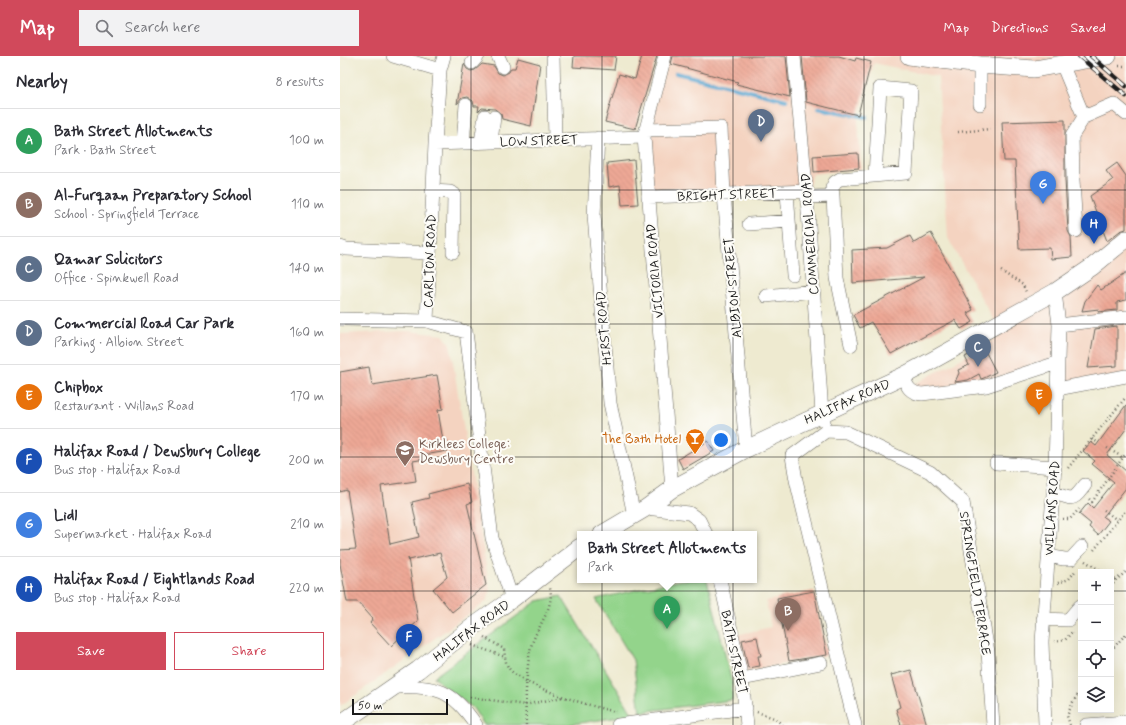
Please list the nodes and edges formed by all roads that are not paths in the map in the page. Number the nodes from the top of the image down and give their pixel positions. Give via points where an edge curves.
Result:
1 (392, 56) edge
2 (444, 56) edge
3 (553, 56) edge
4 (665, 56) edge
5 (794, 56) edge
6 (909, 56) edge
7 (1108, 56) edge
8 (1062, 64) junction
9 (980, 65) junction
10 (440, 70) junction
11 (980, 104) dead end
12 (469, 105) dead end
13 (1126, 114) edge
14 (490, 117) dead end
15 (1084, 117) junction
16 (721, 128) joint
17 (645, 133) junction
18 (598, 138) junction
19 (555, 139) junction
20 (477, 142) junction
21 (435, 144) junction
22 (875, 176) junction
23 (432, 191) junction
24 (787, 192) junction
25 (807, 194) junction
26 (724, 195) junction
27 (833, 196) junction
28 (648, 197) junction
29 (789, 221) junction
30 (749, 224) dead end
31 (1076, 231) dead end
32 (1126, 239) edge
33 (340, 247) edge
34 (1126, 250) edge
35 (453, 252) dead end
36 (429, 253) junction
37 (1092, 267) junction
38 (793, 275) dead end
39 (814, 291) junction
40 (1055, 292) junction
41 (766, 296) dead end
42 (1126, 316) edge
43 (340, 319) edge
44 (427, 322) junction
45 (1059, 324) junction
46 (851, 345) dead end
47 (1057, 364) junction
48 (904, 376) junction
49 (1126, 376) edge
50 (1057, 389) junction
51 (822, 413) junction
52 (826, 431) junction
53 (746, 449) junction
54 (996, 463) dead end
55 (1056, 467) junction
56 (1085, 484) dead end
57 (1054, 488) junction
58 (672, 489) junction
59 (640, 512) junction
60 (607, 531) edge
61 (704, 531) edge
62 (1082, 547) dead end
63 (577, 549) edge
64 (1048, 556) junction
65 (721, 583) edge
66 (512, 599) junction
67 (1078, 608) edge
68 (1043, 619) junction
69 (821, 663) dead end
70 (742, 679) junction
71 (395, 687) junction
72 (746, 708) junction
73 (1122, 723) edge
74 (340, 724) edge
75 (623, 724) edge
76 (476, 725) edge
77 (747, 725) edge
78 (856, 725) edge
79 (993, 725) edge
80 (1045, 725) edge
81 (1086, 725) edge

1 - 10 street
2 - 10 street, CARLTON ROAD
3 - 19 street
4 - 17 street, VICTORIA ROAD
5 - 25 street, COMMERCIAL ROAD
6 - 9 main road
7 - 8 main road
8 - 9 main road via 1034,69
8 - 15 street
9 - 11 street
10 - 21 street, CARLTON ROAD
12 - 20 street
13 - 15 street via 1114,104
14 - 20 street
15 - 31 street via 1072,136
16 - 17 street, LOW STREET
16 - 26 street, ALBION STREET
17 - 18 street, LOW STREET
17 - 28 street, VICTORIA ROAD
18 - 19 street, LOW STREET
18 - 59 street, HIRST ROAD via 594,216 610,403
19 - 20 street, LOW STREET
20 - 21 street, LOW STREET
21 - 23 street, CARLTON ROAD
22 - 22 street via 906,173 911,91 880,88
22 - 27 street via 840,179 832,188
23 - 35 street via 454,194
23 - 36 street, CARLTON ROAD
24 - 25 street, BRIGHT STREET
24 - 26 street, BRIGHT STREET
24 - 29 street
25 - 27 street, BRIGHT STREET
25 - 39 street, COMMERCIAL ROAD
26 - 28 street, BRIGHT STREET
26 - 53 street, ALBION STREET
27 - 46 street via 837,278
28 - 58 street, VICTORIA ROAD
29 - 30 street
29 - 38 street
32 - 37 main road, HALIFAX ROAD
33 - 36 street
34 - 37 main road, HALIFAX ROAD
36 - 44 street, CARLTON ROAD
37 - 40 main road, HALIFAX ROAD
39 - 41 street
39 - 51 street, COMMERCIAL ROAD
40 - 45 street, WILLANS ROAD
40 - 48 main road, HALIFAX ROAD
42 - 45 street
43 - 44 street
44 - 66 street, CARLTON ROAD via 466,332 492,538
45 - 47 street, WILLANS ROAD
47 - 48 street via 986,386 922,394 914,393 907,388
47 - 50 street, WILLANS ROAD
48 - 51 main road, HALIFAX ROAD
49 - 50 street
50 - 55 street, WILLANS ROAD
51 - 52 street
51 - 53 main road, HALIFAX ROAD
52 - 78 street via 792,456
52 - 79 street, SPRINGFIELD TERRACE via 846,432 930,472 963,502 988,652
53 - 58 main road, HALIFAX ROAD
54 - 55 street
55 - 57 street, WILLANS ROAD
56 - 57 street via 1076,498 1072,499
57 - 64 street, WILLANS ROAD
58 - 59 main road, HALIFAX ROAD
59 - 60 main road, HALIFAX ROAD
59 - 61 street via 689,513 699,520
62 - 64 street via 1071,559
63 - 66 main road, HALIFAX ROAD
64 - 68 street, WILLANS ROAD
65 - 70 street, BATH STREET
66 - 71 main road, HALIFAX ROAD
67 - 68 street via 1068,620
68 - 80 street, WILLANS ROAD
69 - 70 street
70 - 72 street, BATH STREET
71 - 74 main road, HALIFAX ROAD
71 - 76 street via 429,687 446,694 456,699
72 - 75 street
72 - 77 street, BATH STREET
73 - 81 street

